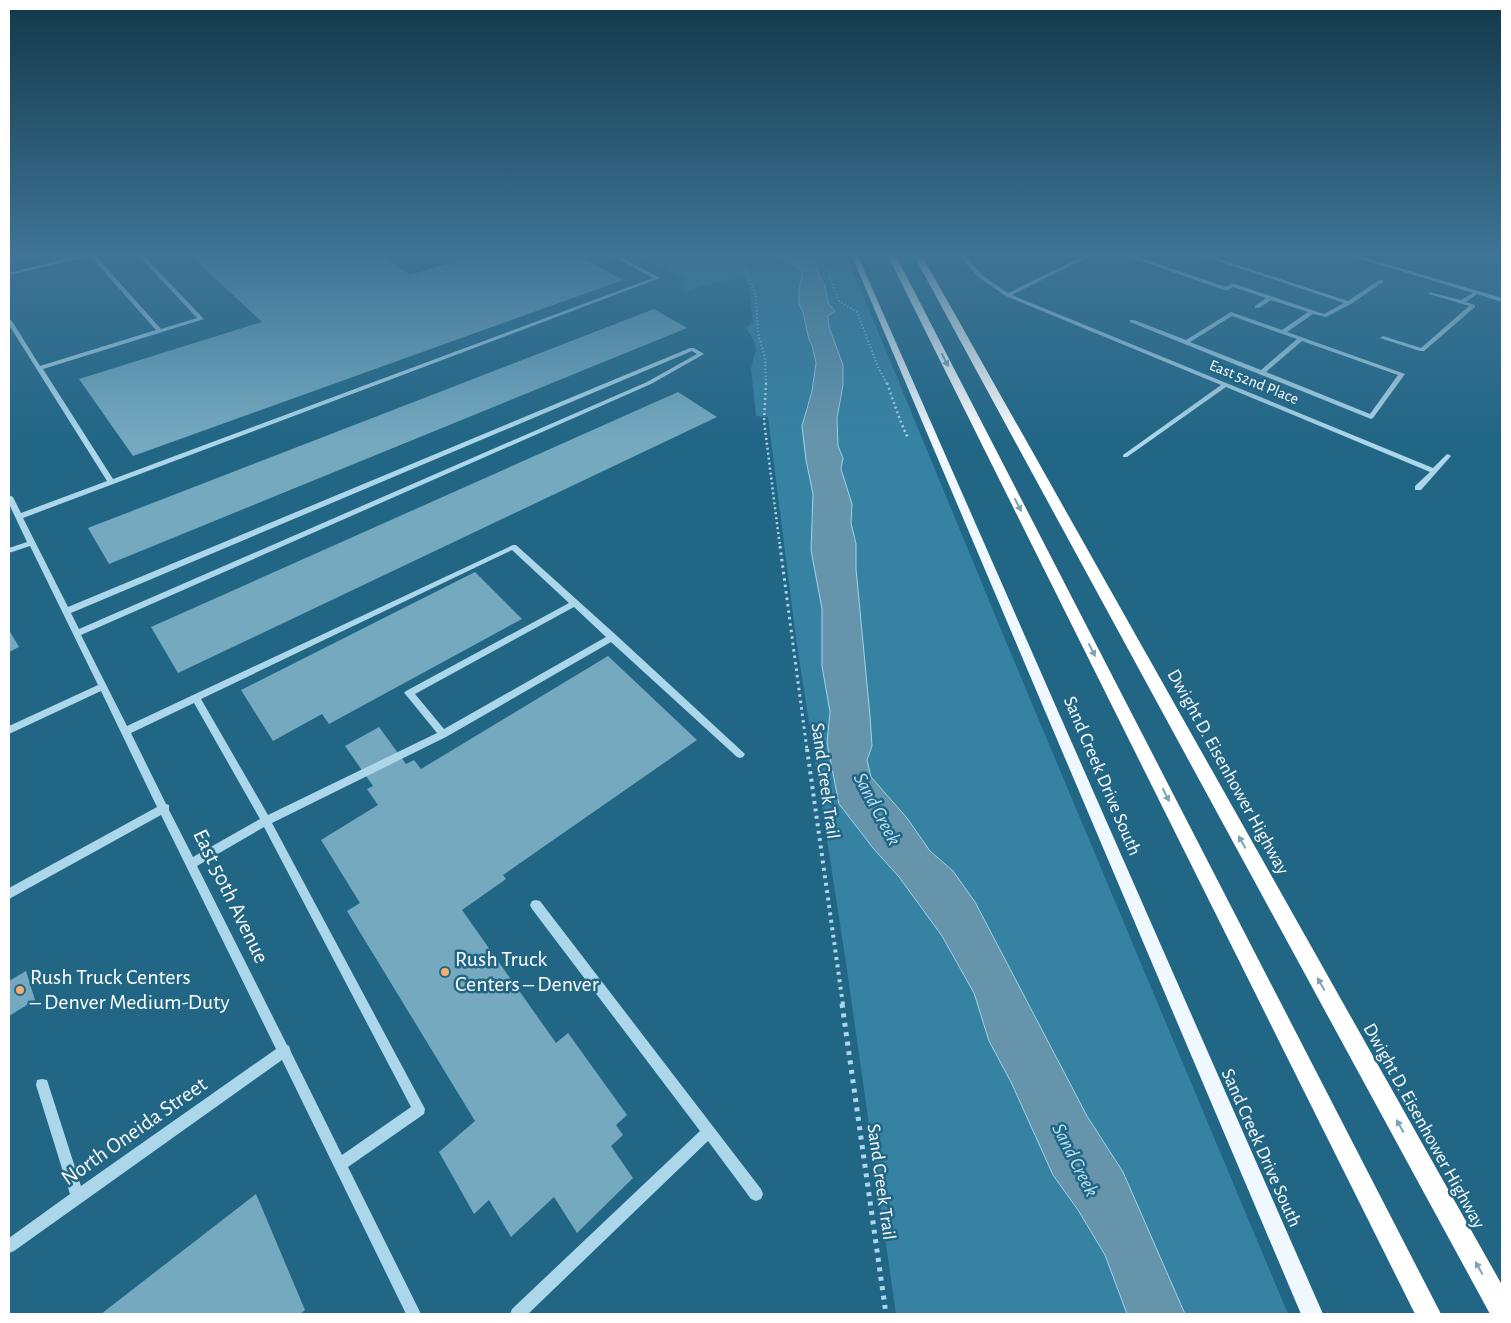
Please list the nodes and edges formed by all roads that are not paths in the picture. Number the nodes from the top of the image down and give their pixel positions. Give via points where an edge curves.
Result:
1 (146, 316) edge
2 (198, 316) edge
3 (556, 316) edge
4 (881, 316) edge
5 (923, 316) edge
6 (951, 316) edge
7 (1058, 316) edge
8 (1228, 316) edge
9 (1236, 316) edge
10 (1307, 316) edge
11 (1462, 316) edge
12 (9, 321) edge
13 (1132, 321) dead end
14 (160, 331) junction
15 (1283, 332) junction
16 (1302, 338) junction
17 (1383, 338) dead end
18 (1186, 342) junction
19 (39, 368) junction
20 (1262, 372) junction
21 (1225, 385) junction
22 (1125, 456) dead end
23 (1448, 456) dead end
24 (1434, 472) junction
25 (112, 482) junction
26 (1418, 488) dead end
27 (9, 497) edge
28 (18, 517) junction
29 (32, 543) junction
30 (9, 552) edge
31 (575, 602) junction
32 (67, 611) junction
33 (77, 633) junction
34 (613, 637) junction
35 (104, 686) junction
36 (196, 698) junction
37 (9, 730) edge
38 (126, 731) junction
39 (443, 734) junction
40 (740, 754) dead end
41 (165, 808) junction
42 (266, 821) junction
43 (192, 864) junction
44 (9, 894) edge
45 (536, 905) dead end
46 (285, 1050) junction
47 (42, 1085) dead end
48 (708, 1132) junction
49 (340, 1164) junction
50 (756, 1194) dead end
51 (78, 1197) junction
52 (9, 1246) edge
53 (1502, 1310) edge
54 (414, 1314) edge
55 (517, 1314) edge
56 (1312, 1314) edge
57 (1428, 1314) edge

1 - 14 street
2 - 14 lane via 201,319
3 - 25 street
4 - 56 main road, Sand Creek Drive South
5 -> 57 highway
53 -> 6 highway, Dwight D. Eisenhower Highway
7 - 21 street, East 52nd Place
8 - 18 street
9 - 15 street
10 - 15 street
11 - 17 street via 1422,350
12 - 19 lane
13 - 18 lane
14 - 19 street
15 - 16 street
16 - 20 street
16 - 20 street via 1402,374 1371,417
18 - 20 street
19 - 25 street
21 - 22 street
21 - 24 street, East 52nd Place
23 - 24 street
24 - 26 street
25 - 28 street
27 - 28 street, East 50th Avenue
28 - 29 street, East 50th Avenue
29 - 30 street
29 - 32 street, East 50th Avenue
31 - 34 street
31 - 36 street via 513,547
31 - 39 street via 409,693
32 - 33 street, East 50th Avenue
32 - 33 street via 692,349 701,354 649,382
33 - 35 street, East 50th Avenue
34 - 39 street
34 - 40 street
35 - 37 street
35 - 38 street, East 50th Avenue
36 - 38 street
36 - 42 street
38 - 41 street, East 50th Avenue
39 - 42 street
41 - 43 street, East 50th Avenue
41 - 44 street
42 - 43 lane
42 - 49 street via 419,1109
43 - 46 street, East 50th Avenue
45 - 48 lane
46 - 49 street, East 50th Avenue
46 - 51 street, North Oneida Street
47 - 51 street
48 - 50 lane
48 - 55 street
49 - 54 street, East 50th Avenue
51 - 52 street, North Oneida Street

